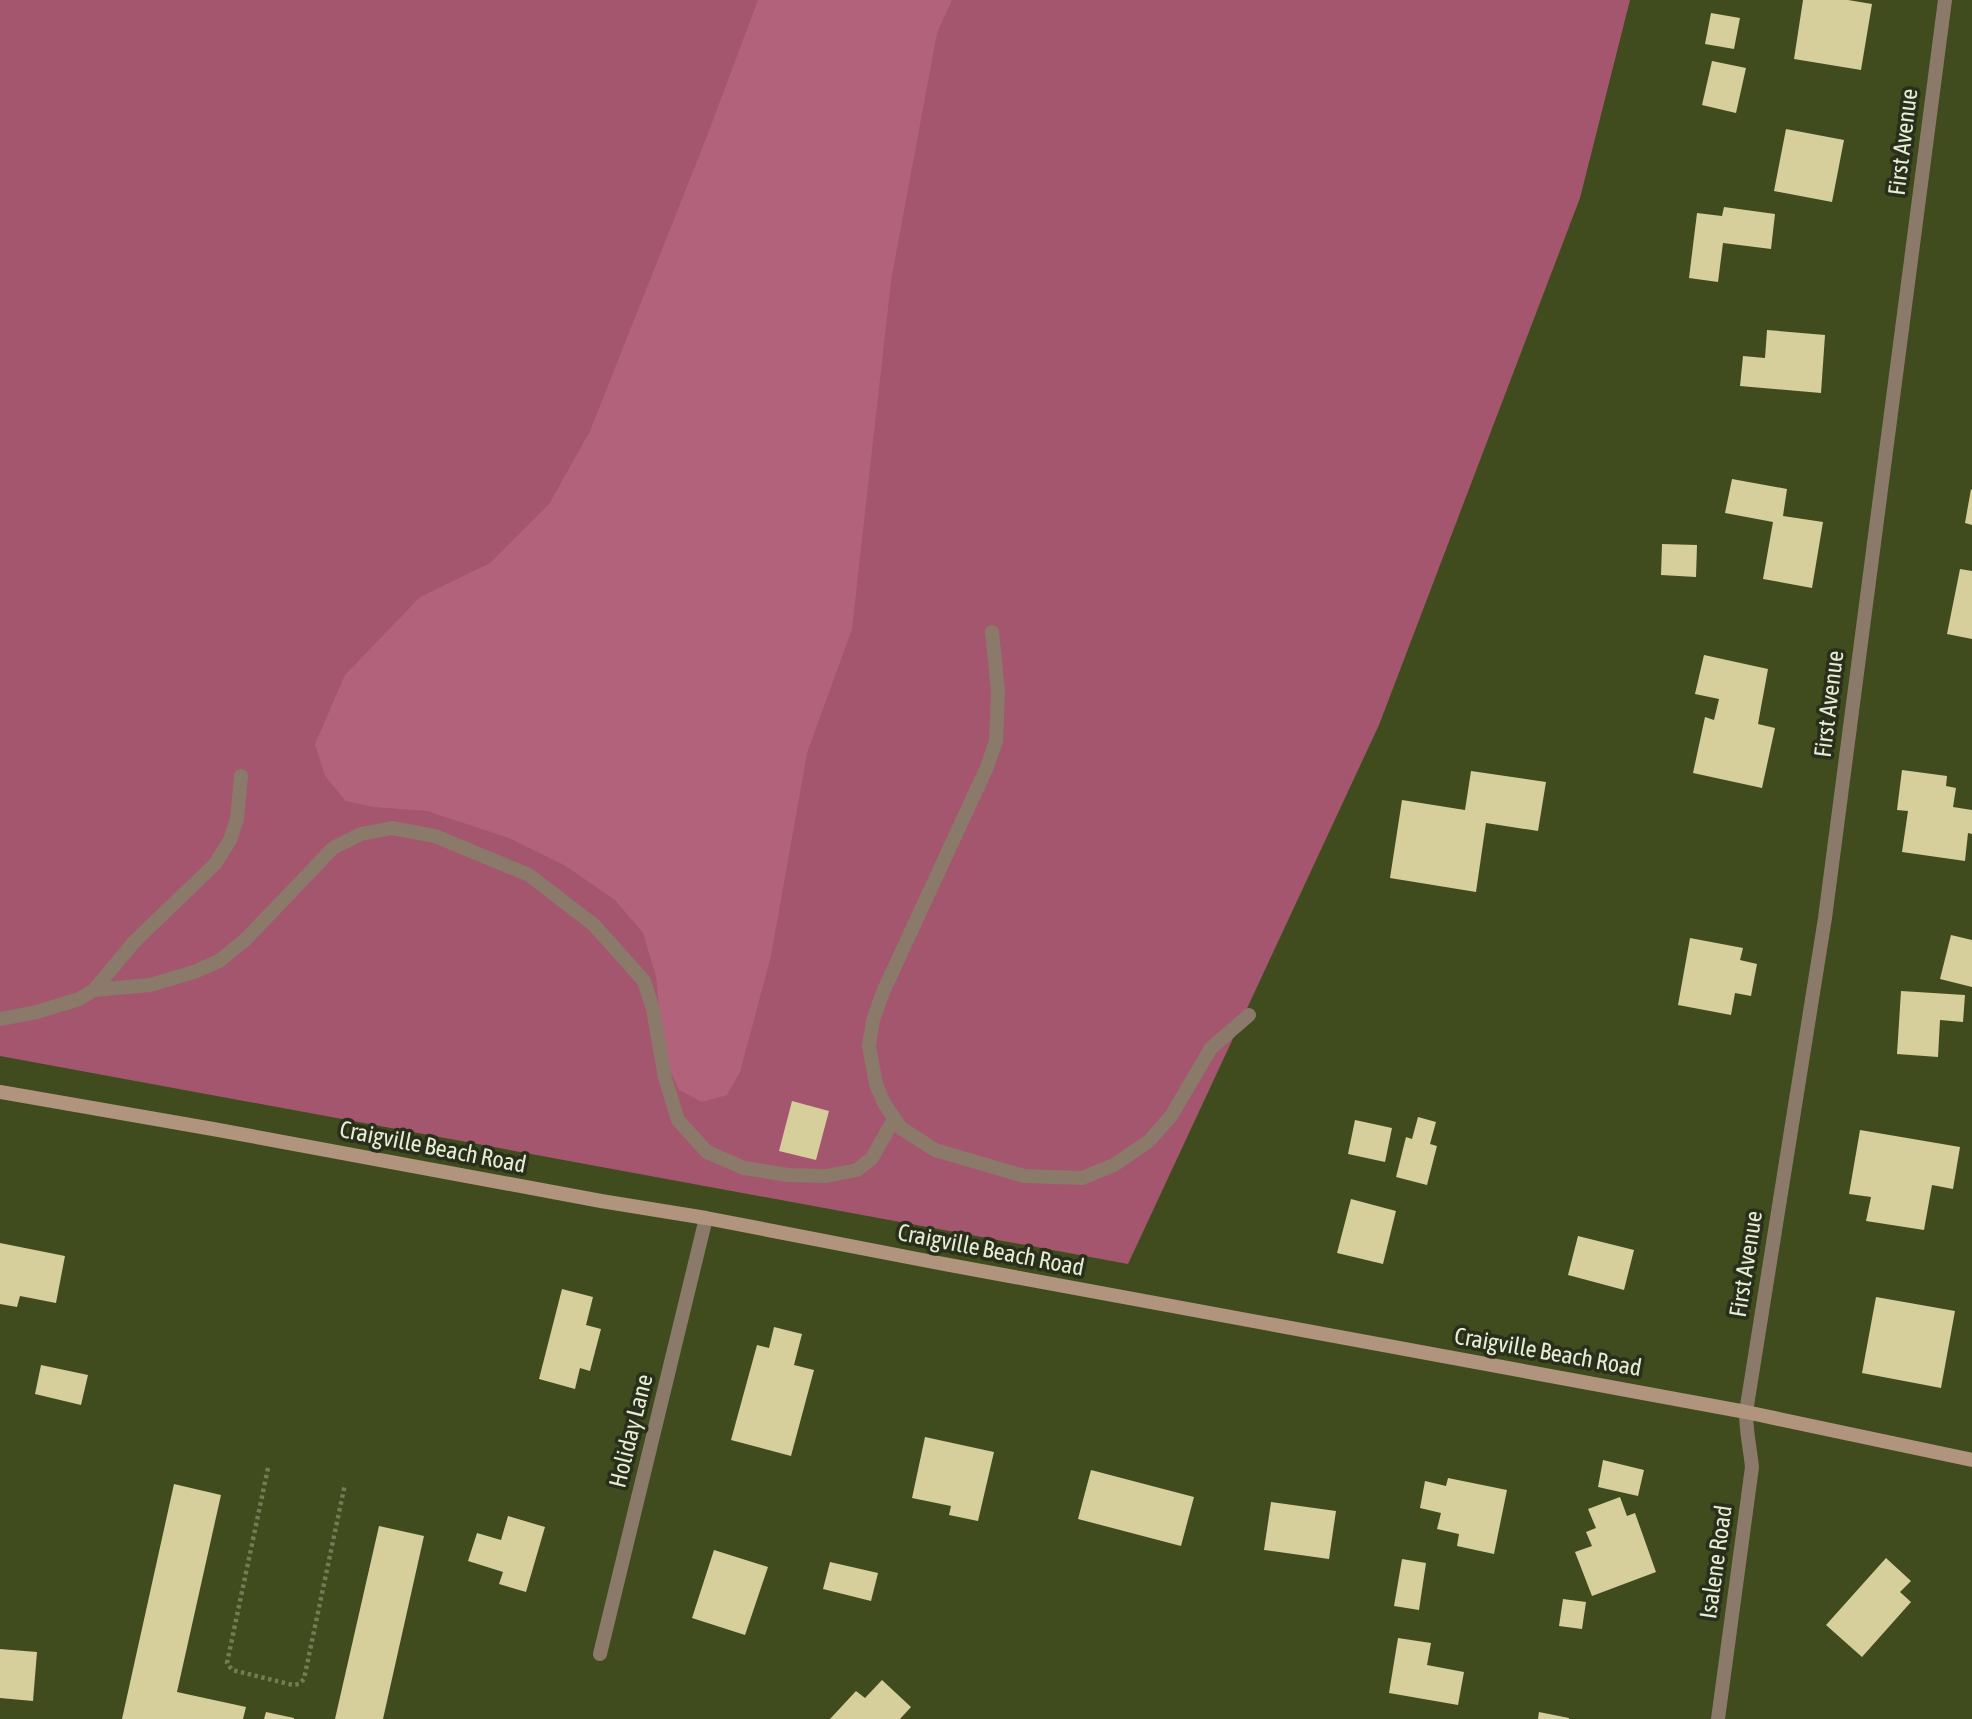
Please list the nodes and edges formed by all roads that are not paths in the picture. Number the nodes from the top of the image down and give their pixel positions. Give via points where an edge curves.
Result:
1 (1945, 0) edge
2 (992, 632) dead end
3 (241, 776) dead end
4 (94, 990) junction
5 (1249, 1014) dead end
6 (0, 1019) edge
7 (0, 1092) edge
8 (894, 1119) junction
9 (706, 1218) junction
10 (1746, 1412) junction
11 (1972, 1460) edge
12 (600, 1654) dead end
13 (1718, 1719) edge

1 - 10 street, First Avenue via 1825,918
2 - 8 street via 998,691 996,741 873,1020 872,1066
3 - 4 street via 237,819 215,864 134,942
4 - 6 street via 37,1012
4 - 8 street via 150,985 219,961 333,848 361,834 391,828 435,836 530,875 594,925 644,981 678,1120 707,1152 744,1168 826,1176 857,1170 872,1158
5 - 8 street via 1211,1048 1171,1116 1149,1141 1114,1165 1082,1178 1024,1176 935,1150
7 - 9 main road, Craigville Beach Road
9 - 10 main road, Craigville Beach Road
9 - 12 street, Holiday Lane
10 - 11 main road, Craigville Beach Road
10 - 13 street, Isalene Road via 1752,1467

